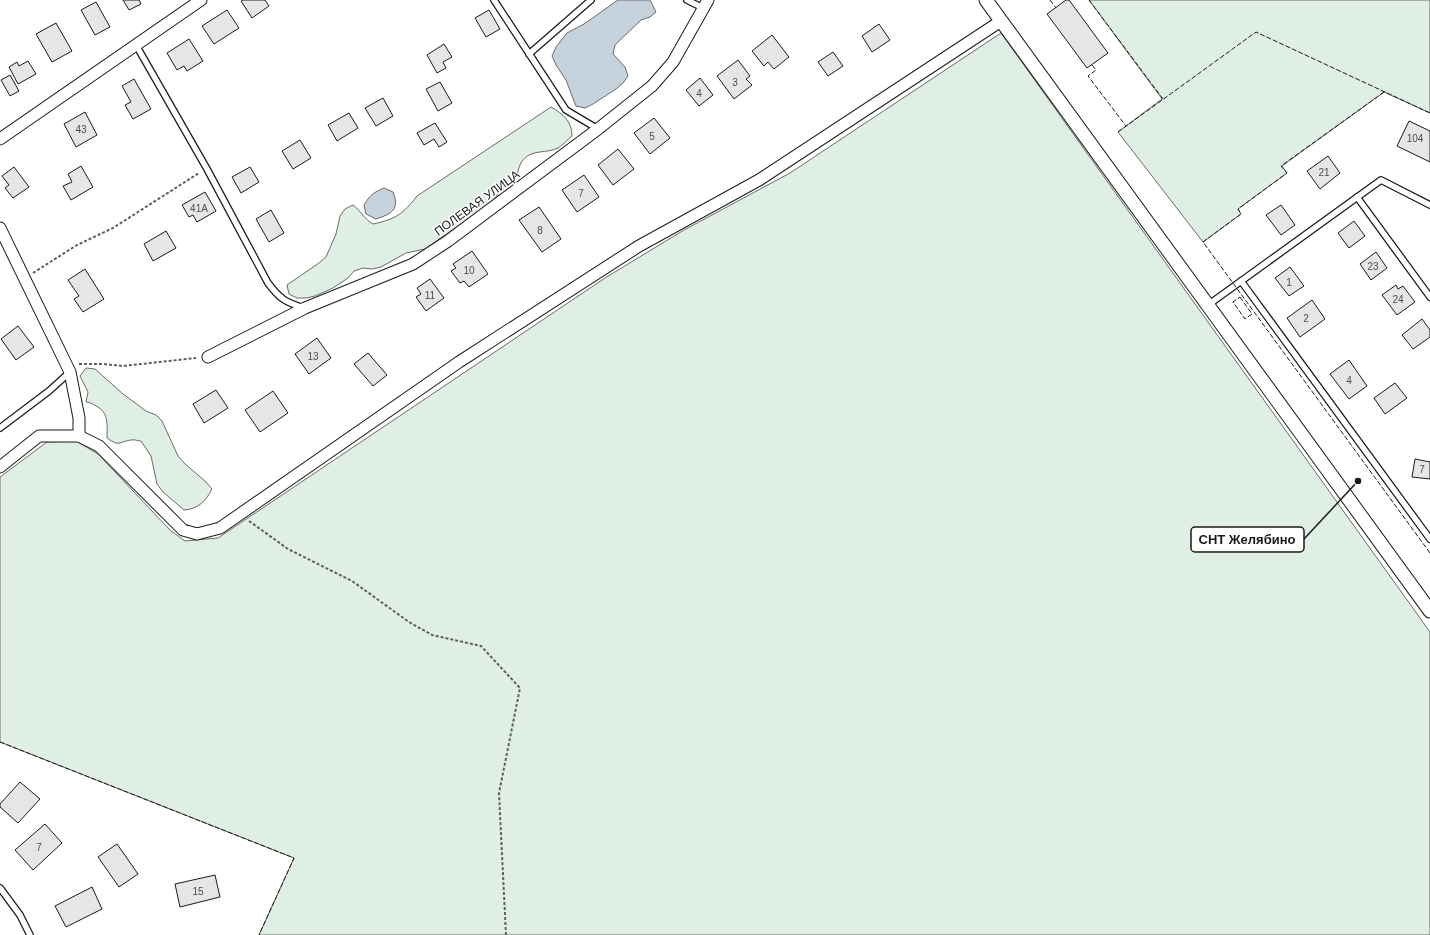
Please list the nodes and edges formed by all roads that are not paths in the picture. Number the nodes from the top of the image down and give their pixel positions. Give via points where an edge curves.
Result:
1 (201, 0) edge
2 (494, 0) edge
3 (591, 0) edge
4 (687, 0) edge
5 (986, 0) edge
6 (706, 4) edge
7 (1001, 21) junction
8 (136, 44) junction
9 (529, 54) junction
10 (598, 129) junction
11 (0, 139) edge
12 (1357, 197) junction
13 (1430, 205) edge
14 (0, 228) edge
15 (1241, 281) junction
16 (1430, 297) edge
17 (1208, 305) junction
18 (305, 308) junction
19 (208, 357) road end
20 (70, 372) junction
21 (0, 428) edge
22 (79, 436) junction
23 (0, 466) edge
24 (1430, 540) edge
25 (1428, 606) edge
26 (0, 888) edge
27 (30, 935) edge

1 - 8 street
2 - 9 lane
3 - 9 lane
4 - 6 lane
5 - 7 street
6 - 10 street, ПОЛЕВАЯ УЛИЦА via 673,62 652,86
7 - 17 street
7 - 22 street via 759,180 639,246 466,358 220,528 196,534 183,530 99,446
8 - 11 street
8 - 18 lane via 268,283 286,302
9 - 10 lane via 566,110
10 - 18 street, ПОЛЕВАЯ УЛИЦА via 448,241 413,264
12 - 13 lane via 1381,180
12 - 15 lane
12 - 16 lane
14 - 20 street
15 - 17 lane
15 - 24 lane
17 - 25 street
18 - 19 street, ПОЛЕВАЯ УЛИЦА
20 - 21 lane via 50,391
20 - 22 street via 79,418
22 - 23 street via 39,436
26 - 27 lane via 20,915

